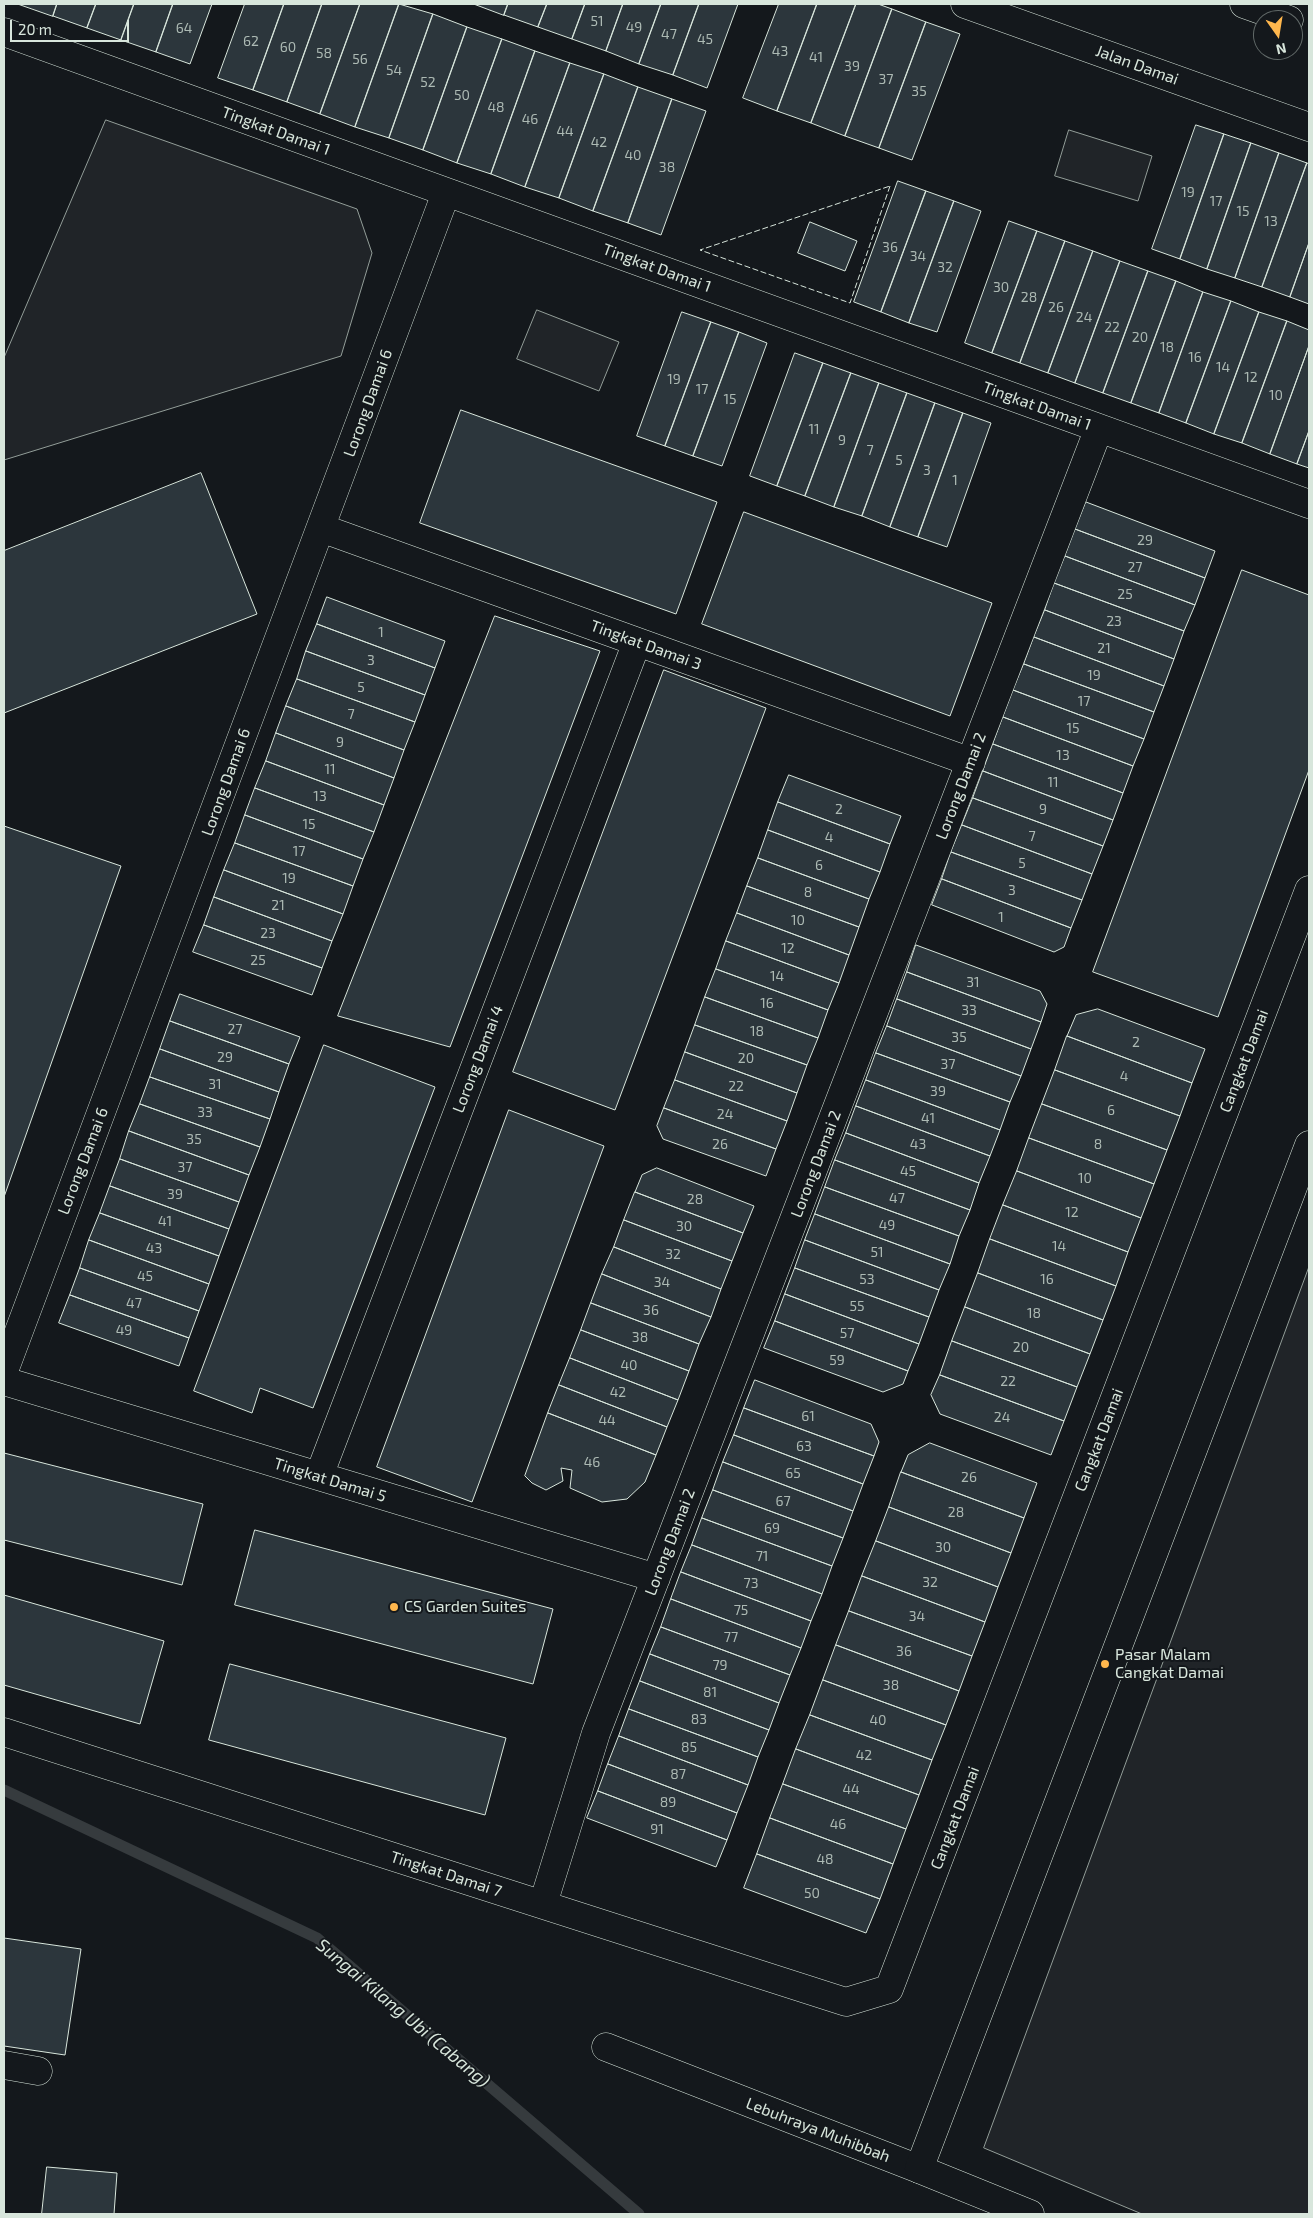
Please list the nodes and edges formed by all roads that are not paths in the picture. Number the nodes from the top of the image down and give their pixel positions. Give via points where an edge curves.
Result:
1 (965, 4) edge
2 (1244, 4) edge
3 (1261, 10) edge
4 (4, 32) edge
5 (1309, 127) edge
6 (446, 193) junction
7 (1099, 428) junction
8 (1309, 504) edge
9 (321, 528) junction
10 (637, 642) junction
11 (970, 762) junction
12 (1309, 890) edge
13 (1309, 1145) edge
14 (4, 1371) edge
15 (4, 1381) edge
16 (319, 1476) junction
17 (656, 1578) junction
18 (4, 1732) edge
19 (543, 1904) junction
20 (889, 1988) joint
21 (606, 2047) dead end
22 (4, 2065) edge
23 (38, 2072) dead end
24 (920, 2169) junction
25 (1030, 2214) edge

1 - 5 street, Jalan Damai
2 - 3 street
4 - 6 street, Tingkat Damai 1
6 - 7 street, Tingkat Damai 1
6 - 9 street, Lorong Damai 6
7 - 8 street, Tingkat Damai 1
7 - 11 street, Lorong Damai 2
9 - 10 street, Tingkat Damai 3
9 - 14 street, Lorong Damai 6
10 - 11 street, Tingkat Damai 3
10 - 16 street, Lorong Damai 4
11 - 17 street, Lorong Damai 2
12 - 20 street, Cangkat Damai
13 - 24 street
15 - 16 street, Tingkat Damai 5
16 - 17 street, Tingkat Damai 5
17 - 19 street, Lorong Damai 2 via 596,1733
18 - 19 street, Tingkat Damai 7
19 - 20 street, Tingkat Damai 7 via 846,2002
21 - 24 street, Lebuhraya Muhibbah
22 - 23 street
24 - 25 street, Lebuhraya Muhibbah

